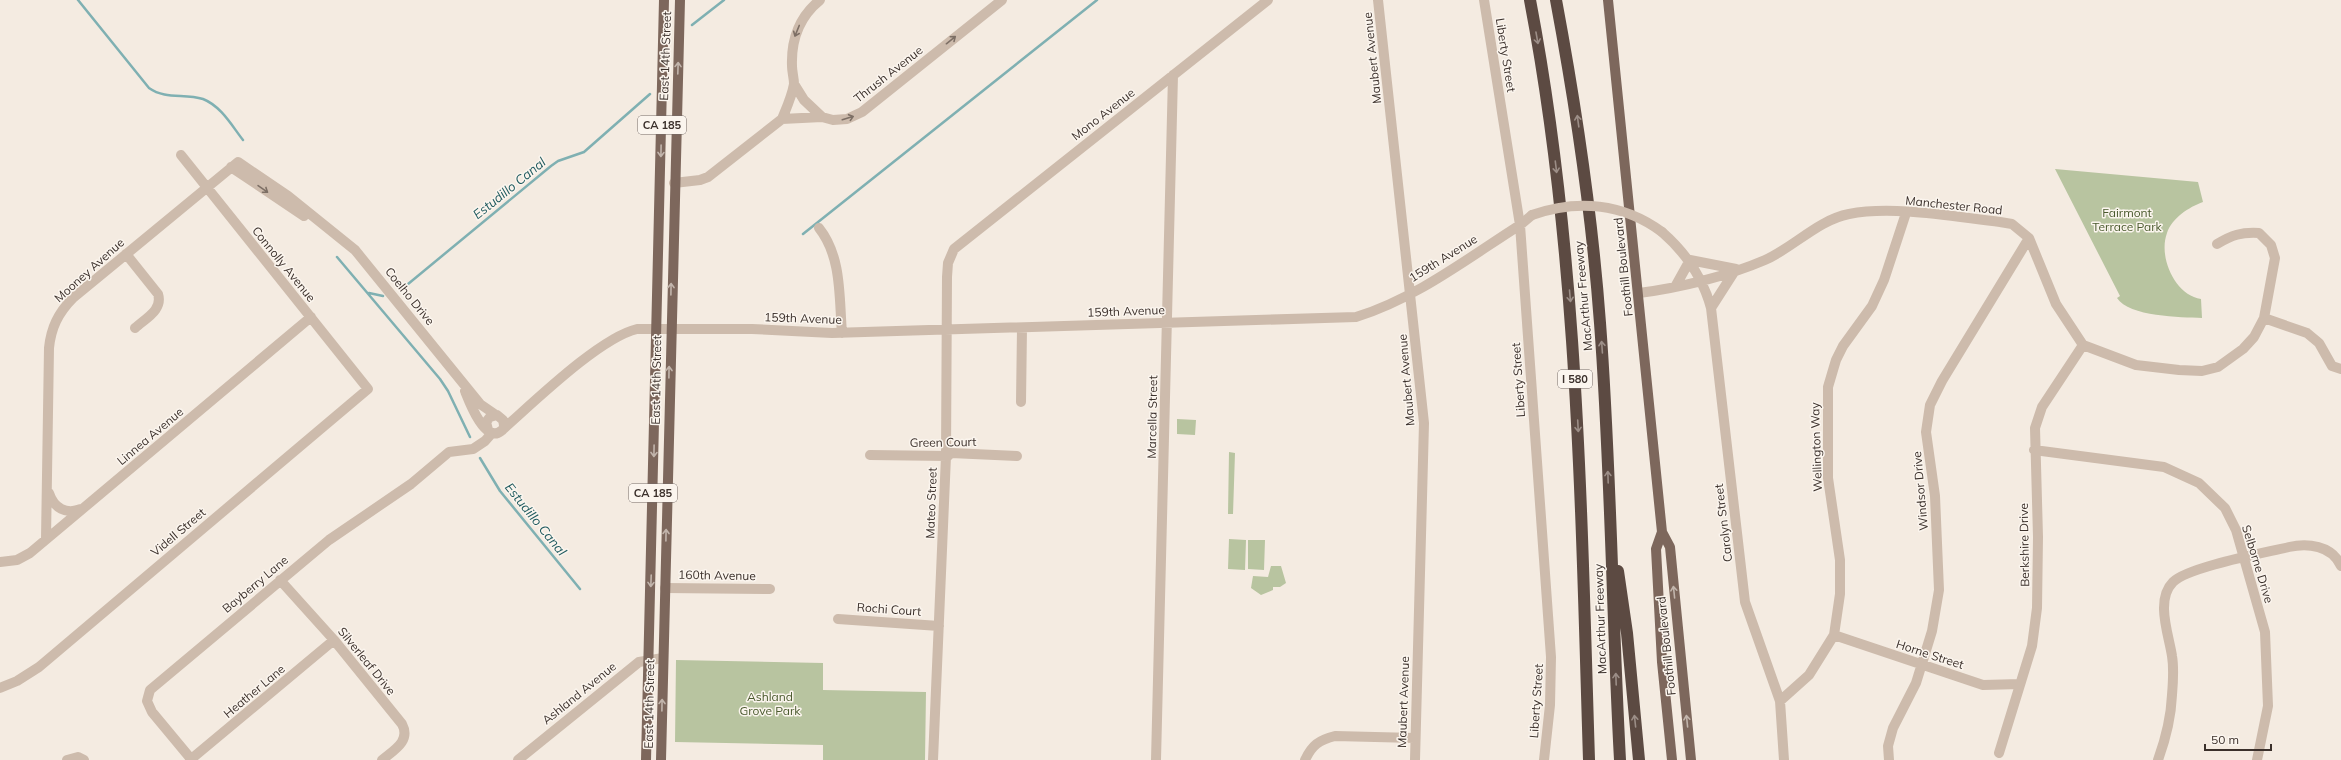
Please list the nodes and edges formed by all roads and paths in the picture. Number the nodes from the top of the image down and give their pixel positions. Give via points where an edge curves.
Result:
1 (664, 0) edge
2 (680, 0) edge
3 (820, 0) edge
4 (1002, 0) edge
5 (1268, 0) edge
6 (1378, 0) edge
7 (1484, 0) edge
8 (1530, 0) edge
9 (1556, 0) edge
10 (1608, 0) edge
11 (1173, 75) junction
12 (794, 84) junction
13 (822, 117) junction
14 (782, 119) junction
15 (181, 155) dead end
16 (234, 165) joint
17 (674, 182) junction
18 (206, 187) junction
19 (1906, 213) junction
20 (1520, 225) junction
21 (819, 228) dead end
22 (2029, 238) junction
23 (2217, 244) dead end
24 (954, 249) joint
25 (126, 254) junction
26 (1690, 260) junction
27 (1736, 269) junction
28 (1700, 281) junction
29 (1675, 287) junction
30 (1639, 293) junction
31 (1410, 294) junction
32 (1711, 308) junction
33 (310, 317) junction
34 (2264, 318) junction
35 (1167, 323) junction
36 (135, 328) dead end
37 (657, 328) junction
38 (670, 328) junction
39 (1022, 328) junction
40 (946, 330) junction
41 (842, 333) junction
42 (2084, 345) junction
43 (2341, 369) edge
44 (457, 375) junction
45 (368, 389) joint
46 (1021, 402) dead end
47 (521, 414) junction
48 (497, 415) junction
49 (494, 431) junction
50 (2034, 450) junction
51 (449, 452) joint
52 (870, 455) dead end
53 (946, 456) junction
54 (1017, 456) dead end
55 (47, 488) junction
56 (83, 508) junction
57 (1610, 516) junction
58 (1662, 532) junction
59 (46, 539) junction
60 (2244, 557) junction
61 (0, 562) edge
62 (2341, 566) edge
63 (280, 580) junction
64 (664, 588) junction
65 (770, 589) dead end
66 (838, 619) dead end
67 (939, 626) junction
68 (1834, 636) junction
69 (334, 640) junction
70 (663, 658) junction
71 (648, 659) junction
72 (1922, 665) junction
73 (2020, 684) junction
74 (0, 688) edge
75 (1780, 701) junction
76 (1415, 738) junction
77 (1999, 753) dead end
78 (190, 759) edge
79 (67, 760) edge
80 (84, 760) edge
81 (382, 760) edge
82 (518, 760) edge
83 (646, 760) edge
84 (661, 760) edge
85 (934, 760) edge
86 (1156, 760) edge
87 (1305, 760) edge
88 (1415, 760) edge
89 (1544, 760) edge
90 (1588, 760) edge
91 (1620, 760) edge
92 (1639, 760) edge
93 (1672, 760) edge
94 (1690, 760) edge
95 (1784, 760) edge
96 (1889, 760) edge
97 (2158, 760) edge
98 (2257, 760) edge

1 -> 37 main road, East 14th Street / CA 185
17 -> 2 main road, East 14th Street / CA 185
3 -> 12 street via 800,22 794,38
13 -> 4 street, Thrush Avenue via 833,120 847,119 862,112
5 - 11 street, Mono Avenue
6 - 31 street, Maubert Avenue
7 - 20 street, Liberty Street
8 -> 90 highway, MacArthur Freeway / I 580 via 1555,158 1572,324 1582,518
57 -> 9 highway, MacArthur Freeway / I 580 via 1604,380 1595,267 1576,105
10 - 30 main road, Foothill Boulevard
11 - 24 street, Mono Avenue
11 - 35 street, Marcella Street
12 - 13 street via 804,100
12 - 14 street
13 - 14 street, Thrush Avenue
14 - 17 street via 708,177
15 - 18 street, Connolly Avenue
16 - 18 street, Mooney Avenue
16 - 44 street, Coelho Drive via 283,203 338,237 362,257
38 -> 17 main road, East 14th Street / CA 185
18 - 25 street, Mooney Avenue
18 - 33 street, Connolly Avenue
19 - 22 street, Manchester Road via 2012,224
19 - 27 street, Manchester Road via 1872,211 1848,214 1823,223 1796,243 1765,260
19 - 68 street, Wellington Way via 1884,280 1872,306 1843,346 1828,388 1828,478 1840,560 1840,594
20 - 26 street, 159th Avenue, bridge via 1532,215 1567,206 1600,206 1632,215 1662,232
20 - 31 street, 159th Avenue
20 - 89 street, Liberty Street via 1552,657
21 - 41 street via 830,243 836,262
22 - 42 street, Manchester Road via 2056,304
22 - 72 street, Windsor Drive via 1930,405 1926,432 1935,496 1939,590 1932,631
23 - 34 street via 2230,235 2243,232 2259,233 2271,244 2275,258
24 - 40 street, Mateo Street via 948,263
25 - 36 street via 160,299 156,309
25 - 55 street, Mooney Avenue via 66,306 52,330 49,348
26 - 27 street
26 - 28 street, 159th Avenue
26 - 29 street
27 - 28 street, Manchester Road
27 - 32 street
28 - 29 street, Manchester Road
28 - 32 street, Carolyn Street via 1706,290
29 - 30 street, Manchester Road
30 - 58 main road, Foothill Boulevard
31 - 35 street, 159th Avenue via 1356,317
31 - 76 street, Maubert Avenue via 1424,423
32 - 75 street, Carolyn Street via 1745,602
33 - 45 street, Connolly Avenue
33 - 56 street, Linnea Avenue
34 - 42 street via 2254,337 2243,349 2218,367 2202,371 2136,365
34 - 43 street via 2307,333 2319,343 2332,366
35 - 39 street, 159th Avenue
35 - 86 street, Marcella Street
37 - 38 street, 159th Avenue
37 - 47 street, 159th Avenue via 629,331 613,339
37 -> 71 main road, East 14th Street / CA 185
38 - 41 street, 159th Avenue
64 -> 38 main road, East 14th Street / CA 185
39 - 40 street, 159th Avenue
39 - 46 street
40 - 41 street, 159th Avenue
40 - 53 street, Mateo Street
42 - 50 street, Berkshire Drive via 2042,407 2035,428
44 - 48 street, Coelho Drive via 480,404
44 - 49 street, Coelho Drive via 478,421
45 - 74 street, Videll Street via 39,667
47 - 48 street
47 - 49 street, 159th Avenue
48 - 49 street via 504,423
48 - 49 street via 490,417 486,422
49 - 51 street, 159th Avenue via 473,449
50 - 60 street, Selborne Drive via 2164,467 2183,474 2199,483 2224,508 2236,530
50 - 73 street, Berkshire Drive via 2038,537 2037,608 2032,646
51 - 63 street, Bayberry Lane via 411,484 329,540
52 - 53 street, Green Court
53 - 54 street, Green Court via 951,453
53 - 67 street, Mateo Street
55 - 56 street via 52,501 61,509 72,511
55 - 59 street, Mooney Avenue
56 - 59 street, Linnea Avenue
91 -> 57 highway, MacArthur Freeway / I 580
92 -> 57 highway via 1625,614
58 - 93 main road, Foothill Boulevard via 1656,549 1662,662
94 -> 58 main road, Foothill Boulevard via 1670,547
59 - 61 street, Linnea Avenue via 23,558
60 - 62 street via 2302,544 2316,546 2328,552
60 - 97 street via 2183,575 2172,583 2165,599 2165,622 2172,657 2173,694 2169,728
60 - 98 street, Selborne Drive via 2265,632 2268,706
63 - 69 street, Silverleaf Drive
63 - 78 street, Bayberry Lane via 154,686 147,696 152,712
64 - 65 street, 160th Avenue
64 - 70 main road, East 14th Street / CA 185
66 - 67 street, Rochi Court
67 - 85 street, Mateo Street
68 - 72 street, Horne Street
68 - 75 street, Wellington Way via 1810,675
69 - 78 street, Heather Lane
69 - 81 street, Silverleaf Drive via 405,730 402,742
70 - 71 street, Ashland Avenue
84 -> 70 main road, East 14th Street / CA 185
71 - 82 street, Ashland Avenue via 639,662 620,676
71 - 83 main road, East 14th Street / CA 185
72 - 73 street, Horne Street via 1983,685
72 - 96 street, Windsor Drive via 1894,728 1888,746
73 - 77 street, Berkshire Drive
75 - 95 street, Carolyn Street
76 - 87 street via 1335,736 1322,739 1312,746
76 - 88 street, Maubert Avenue
79 - 80 street via 78,757

